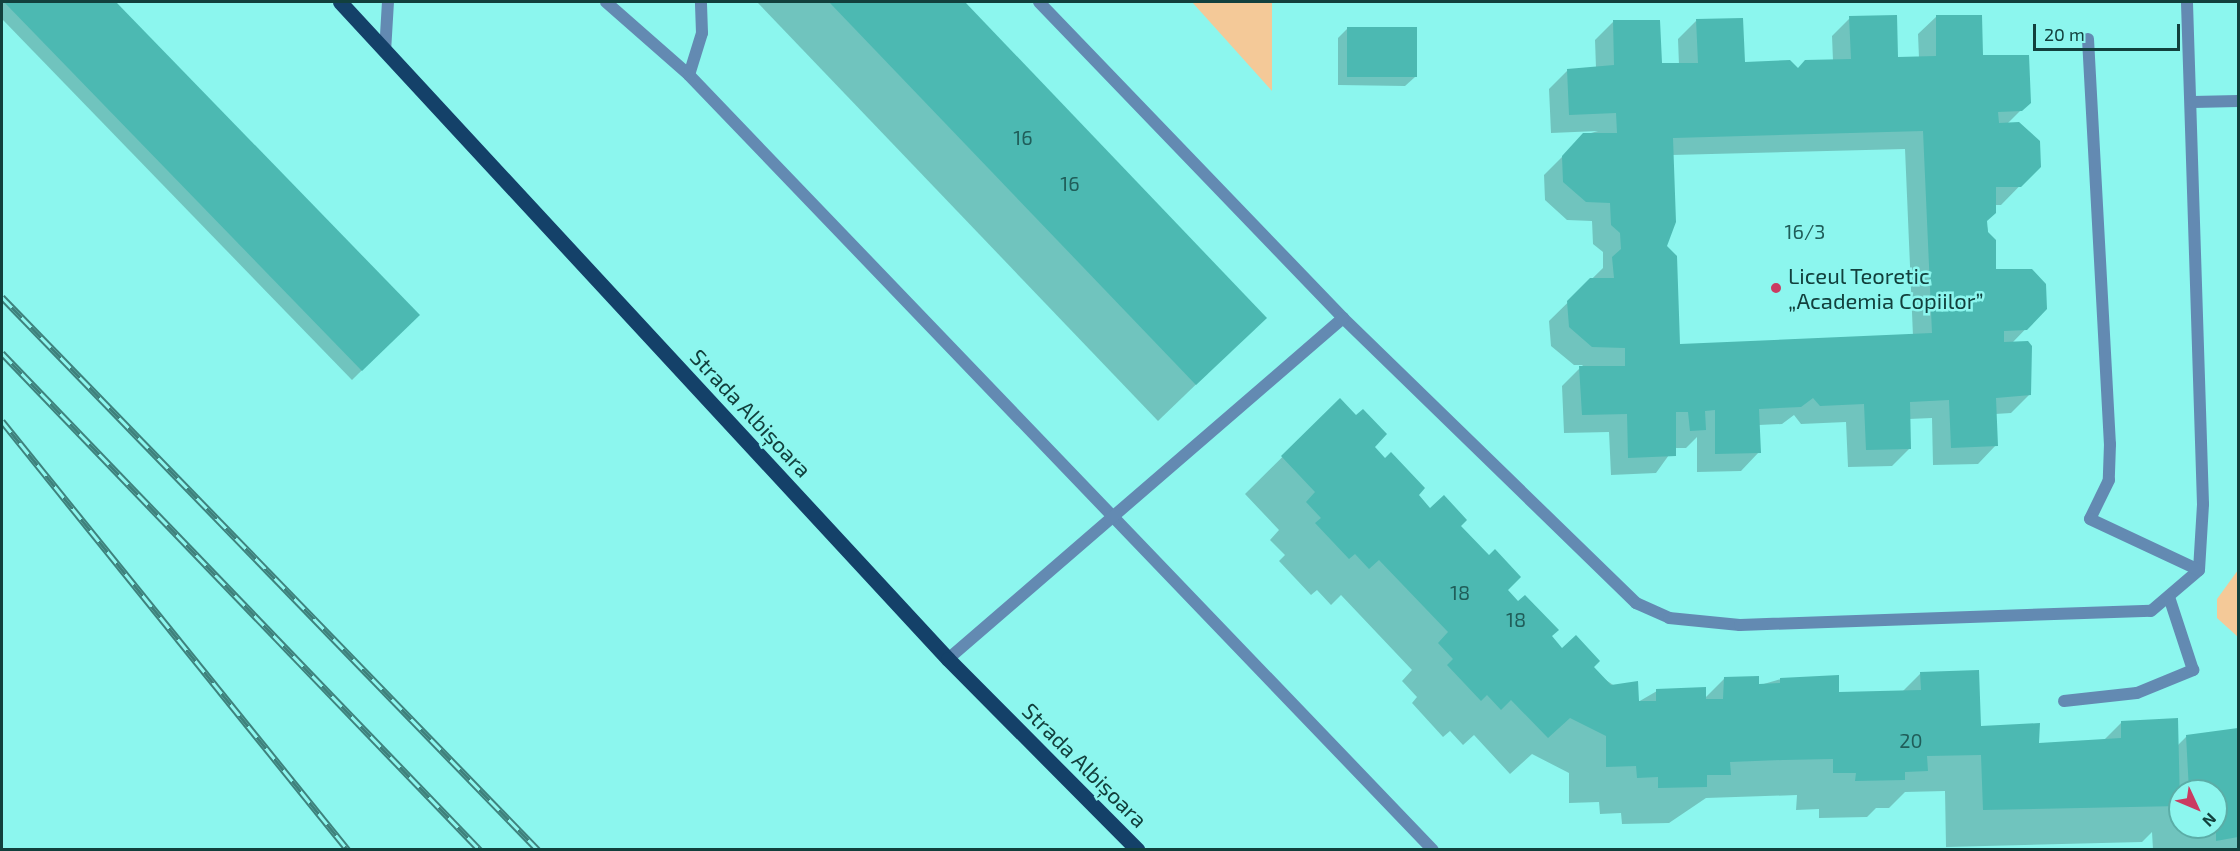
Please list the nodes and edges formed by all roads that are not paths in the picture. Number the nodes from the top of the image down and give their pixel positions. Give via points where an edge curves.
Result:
1 (340, 2) edge
2 (388, 2) edge
3 (606, 2) edge
4 (701, 2) edge
5 (1039, 2) edge
6 (2187, 2) edge
7 (2088, 39) dead end
8 (385, 52) junction
9 (689, 75) junction
10 (2238, 101) edge
11 (2193, 102) junction
12 (1343, 318) junction
13 (1112, 521) junction
14 (2199, 570) junction
15 (2170, 600) junction
16 (948, 659) junction
17 (2064, 700) dead end
18 (1138, 849) edge
19 (1432, 849) edge

1 - 8 main road, Strada Albișoara
2 - 8 lane
3 - 9 lane
4 - 9 lane via 702,33
5 - 12 lane
6 - 11 lane
7 - 14 lane via 2110,444 2109,480 2090,519
8 - 16 main road, Strada Albișoara
9 - 13 lane
10 - 11 lane
11 - 14 lane via 2203,504
12 - 13 lane
12 - 15 lane via 1605,575 1636,603 1670,618 1740,625 2151,611
13 - 16 lane
13 - 19 lane
14 - 15 lane
15 - 17 lane via 2193,670 2137,693
16 - 18 main road, Strada Albișoara

